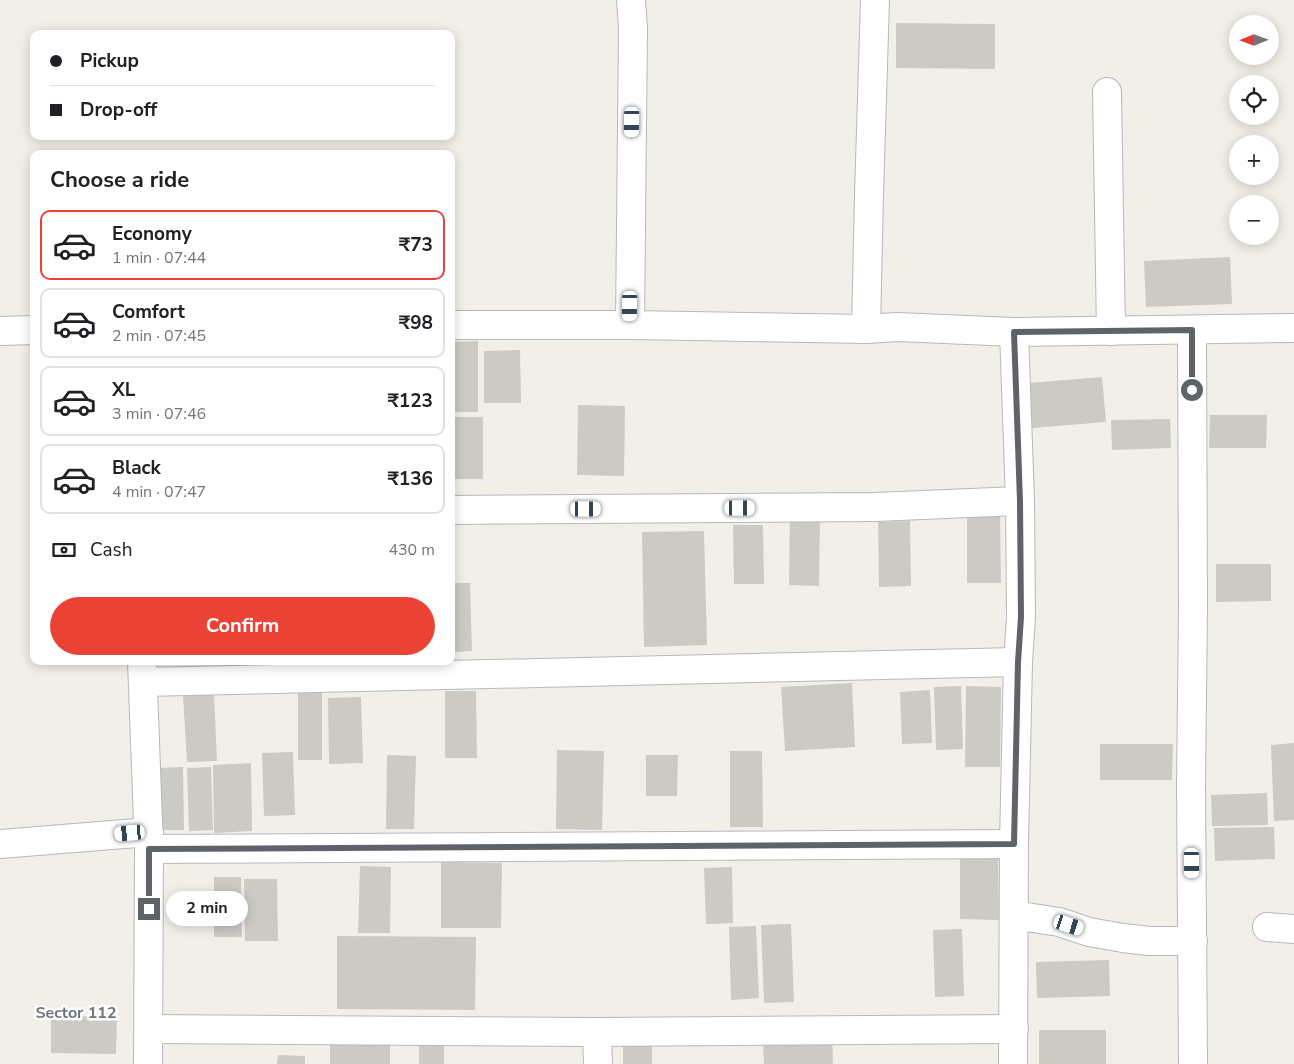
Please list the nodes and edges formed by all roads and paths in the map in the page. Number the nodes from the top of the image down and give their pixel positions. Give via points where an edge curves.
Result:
1 (631, 0) edge
2 (875, 0) edge
3 (1107, 92) dead end
4 (630, 325) junction
5 (455, 326) edge
6 (1294, 328) edge
7 (866, 329) junction
8 (30, 330) edge
9 (1192, 330) junction
10 (0, 331) edge
11 (1111, 331) junction
12 (1014, 332) junction
13 (1020, 501) junction
14 (455, 510) edge
15 (1018, 662) junction
16 (142, 672) edge
17 (149, 840) junction
18 (0, 844) edge
19 (1014, 844) junction
20 (1014, 915) junction
21 (1267, 927) dead end
22 (1294, 928) edge
23 (1193, 941) junction
24 (149, 1029) junction
25 (1014, 1029) junction
26 (597, 1032) junction
27 (148, 1064) edge
28 (598, 1064) edge
29 (1013, 1064) edge
30 (1193, 1064) edge

1 - 4 street
2 - 7 street
3 - 11 street
4 - 5 street
4 - 7 street
6 - 9 street
7 - 12 street via 897,327
8 - 10 street
9 - 11 street
9 - 23 street
11 - 12 street
12 - 13 street
13 - 14 street via 875,507
13 - 15 street
15 - 16 street
15 - 19 street
16 - 17 street
17 - 18 street
17 - 19 street
17 - 24 street
19 - 20 street
20 - 23 street via 1123,938
20 - 25 street
21 - 22 street
23 - 30 street
24 - 26 street
24 - 27 street
25 - 26 street
25 - 29 street
26 - 28 street

